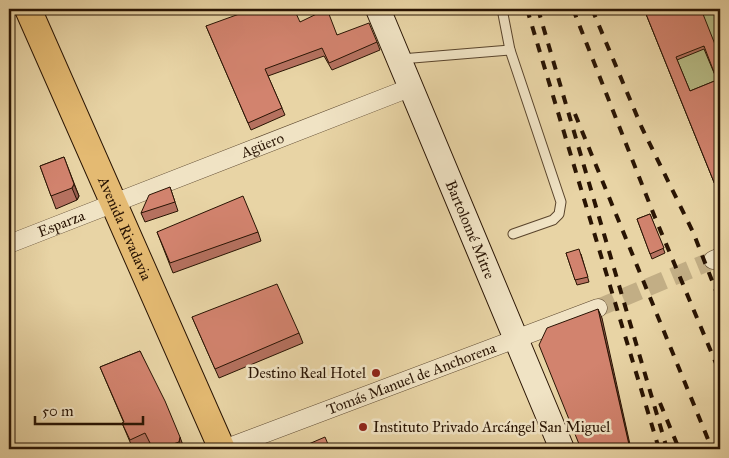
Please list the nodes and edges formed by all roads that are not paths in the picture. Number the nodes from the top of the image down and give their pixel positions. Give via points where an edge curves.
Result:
1 (28, 9) edge
2 (378, 9) edge
3 (502, 9) edge
4 (510, 50) junction
5 (399, 59) junction
6 (412, 87) junction
7 (114, 203) junction
8 (513, 234) dead end
9 (9, 244) edge
10 (598, 308) tunnel mouth
11 (517, 339) junction
12 (223, 449) edge
13 (562, 449) edge

1 - 7 main road, Avenida Rivadavia
2 - 5 street, Bartolomé Mitre
3 - 4 lane
4 - 5 lane
4 - 8 lane via 561,202 559,214 553,220
5 - 6 street, Bartolomé Mitre
6 - 7 street, Agüero
6 - 11 street, Bartolomé Mitre
7 - 9 street, Esparza
7 - 12 main road, Avenida Rivadavia
10 - 11 street, Tomás Manuel de Anchorena
11 - 12 street, Tomás Manuel de Anchorena
11 - 13 street, Bartolomé Mitre

